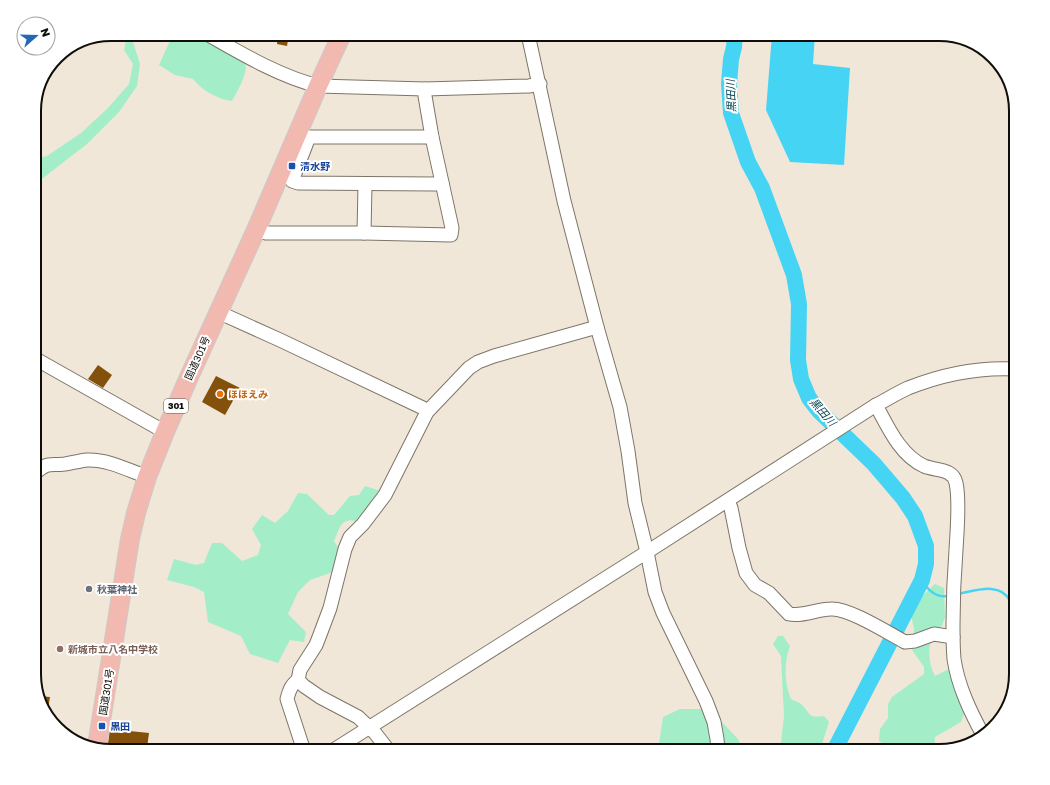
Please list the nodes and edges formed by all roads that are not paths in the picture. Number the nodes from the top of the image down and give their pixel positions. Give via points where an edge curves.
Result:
1 (220, 41) edge
2 (339, 41) edge
3 (530, 41) edge
4 (540, 84) junction
5 (318, 86) junction
6 (425, 89) junction
7 (432, 137) junction
8 (442, 183) junction
9 (364, 184) junction
10 (256, 230) junction
11 (364, 233) junction
12 (218, 312) junction
13 (597, 327) junction
14 (41, 362) edge
15 (1009, 369) edge
16 (876, 405) junction
17 (426, 412) junction
18 (166, 432) junction
19 (41, 468) edge
20 (146, 477) junction
21 (728, 501) junction
22 (647, 552) junction
23 (953, 636) junction
24 (298, 680) junction
25 (369, 727) junction
26 (980, 730) edge
27 (98, 743) edge
28 (302, 744) edge
29 (343, 744) edge
30 (383, 744) edge
31 (718, 744) edge

1 - 5 street via 254,60
2 - 5 highway, 国道301号 / 301
3 - 4 street
4 - 6 street
4 - 13 street via 564,201
5 - 6 street
5 - 10 highway, 国道301号 / 301
6 - 7 street
7 - 8 street
7 - 9 street via 309,137 292,181
8 - 9 street
8 - 11 street via 452,228 451,235
9 - 11 street
10 - 11 street via 266,233
10 - 12 highway, 国道301号 / 301
12 - 17 street via 423,408
12 - 18 highway, 国道301号 / 301
13 - 17 street via 478,362
13 - 22 street via 620,408 635,503
14 - 18 street
15 - 16 street via 969,371 932,379
16 - 21 street
16 - 23 street via 901,447 910,457 924,466 949,472 956,483
17 - 24 street via 385,495 350,537 330,608 316,645 300,670
18 - 20 highway, 国道301号 / 301
19 - 20 street via 48,464 96,460
20 - 27 highway, 国道301号 / 301 via 130,539
21 - 22 street
21 - 23 street via 732,508 746,573 755,585 775,598 784,611 794,615 832,609 845,611 905,642 934,634
22 - 25 street
22 - 31 street via 655,592 706,701 714,722
23 - 26 street via 954,661 970,712
24 - 25 street via 320,697 358,717
24 - 28 street via 289,691 287,699
25 - 29 street
25 - 30 street

